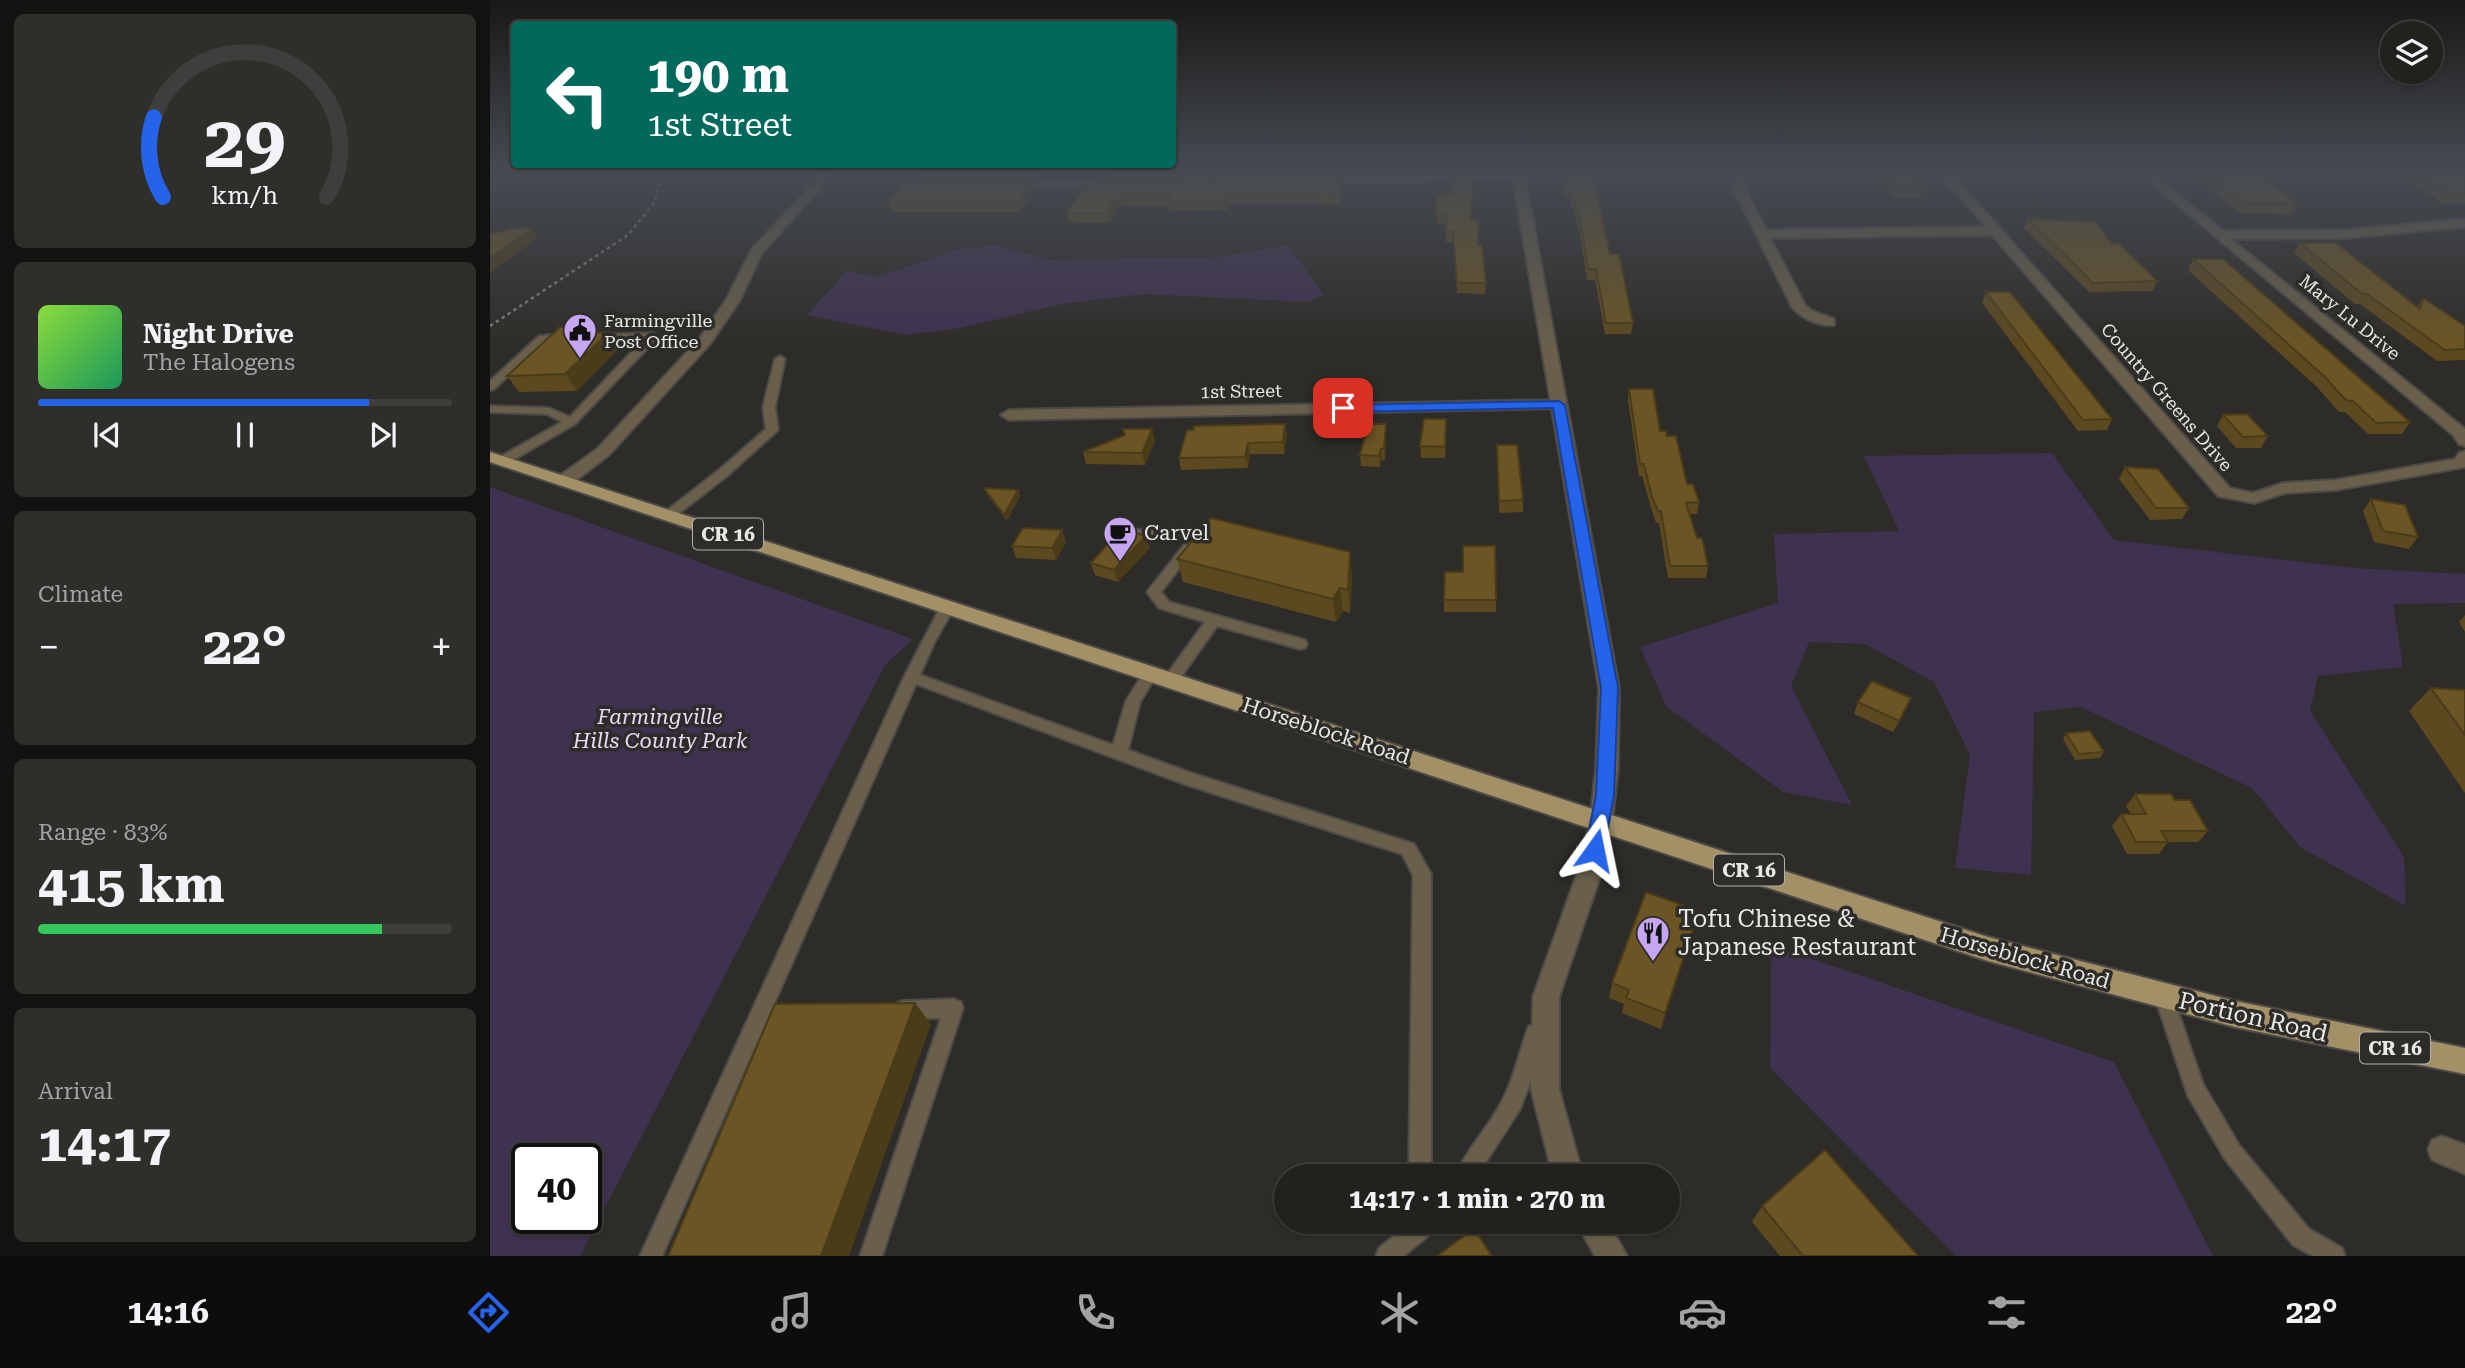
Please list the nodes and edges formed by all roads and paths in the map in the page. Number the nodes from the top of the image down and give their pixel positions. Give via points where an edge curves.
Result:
1 (631, 231) edge
2 (776, 231) edge
3 (1529, 231) edge
4 (1762, 231) edge
5 (1995, 231) joint
6 (2215, 231) edge
7 (2374, 231) edge
8 (1764, 234) junction
9 (2219, 234) junction
10 (1829, 321) dead end
11 (490, 326) edge
12 (780, 359) dead end
13 (490, 387) edge
14 (1559, 405) junction
15 (490, 409) edge
16 (1009, 415) dead end
17 (570, 422) junction
18 (2465, 441) edge
19 (2465, 456) edge
20 (496, 459) edge
21 (564, 481) junction
22 (669, 515) junction
23 (1115, 534) edge
24 (948, 606) junction
25 (1214, 620) junction
26 (1300, 644) dead end
27 (911, 677) junction
28 (1161, 677) junction
29 (1119, 753) junction
30 (1601, 822) junction
31 (1548, 992) junction
32 (2164, 997) junction
33 (879, 1010) edge
34 (760, 1013) junction
35 (787, 1013) edge
36 (2465, 1061) edge
37 (1420, 1164) edge
38 (1472, 1164) edge
39 (1565, 1164) edge
40 (1411, 1234) edge
41 (1598, 1234) edge
42 (651, 1256) edge
43 (871, 1256) edge
44 (1387, 1256) edge
45 (1612, 1256) edge
46 (2334, 1256) edge

1 - 11 path
2 - 21 street via 756,252 733,300 705,341 603,452
3 - 14 street
4 - 8 street
5 - 8 street
5 - 19 street, Country Greens Drive via 2224,492 2254,498 2283,488 2336,485 2461,463
6 - 9 street, Mary Lu Drive
7 - 9 street
8 - 10 street via 1799,307
9 - 18 street, Mary Lu Drive
12 - 22 lane via 769,407 772,430
13 - 17 lane via 543,338 653,336
14 - 16 street, 1st Street
14 - 30 street via 1609,688
15 - 17 lane via 549,411
17 - 20 lane
20 - 21 main road, Horseblock Road / CR 16
21 - 22 main road, Horseblock Road / CR 16
22 - 24 main road, Horseblock Road / CR 16
23 - 25 lane via 1207,532 1154,592 1164,605
24 - 27 lane
24 - 28 main road, Horseblock Road / CR 16
25 - 26 lane
25 - 28 lane
27 - 29 lane
27 - 34 lane
28 - 29 lane via 1133,701
28 - 30 main road, Horseblock Road / CR 16
29 - 37 lane via 1408,849 1422,874
30 - 31 street via 1589,874
30 - 32 main road, Horseblock Road / CR 16 via 1988,949
31 - 38 lane via 1507,1113
31 - 39 street via 1545,1089
32 - 36 main road, Portion Road / CR 16
32 - 46 lane via 2195,1089 2232,1152 2301,1237
33 - 43 lane via 954,1008
34 - 35 lane
34 - 42 lane
40 - 44 lane
41 - 45 street

